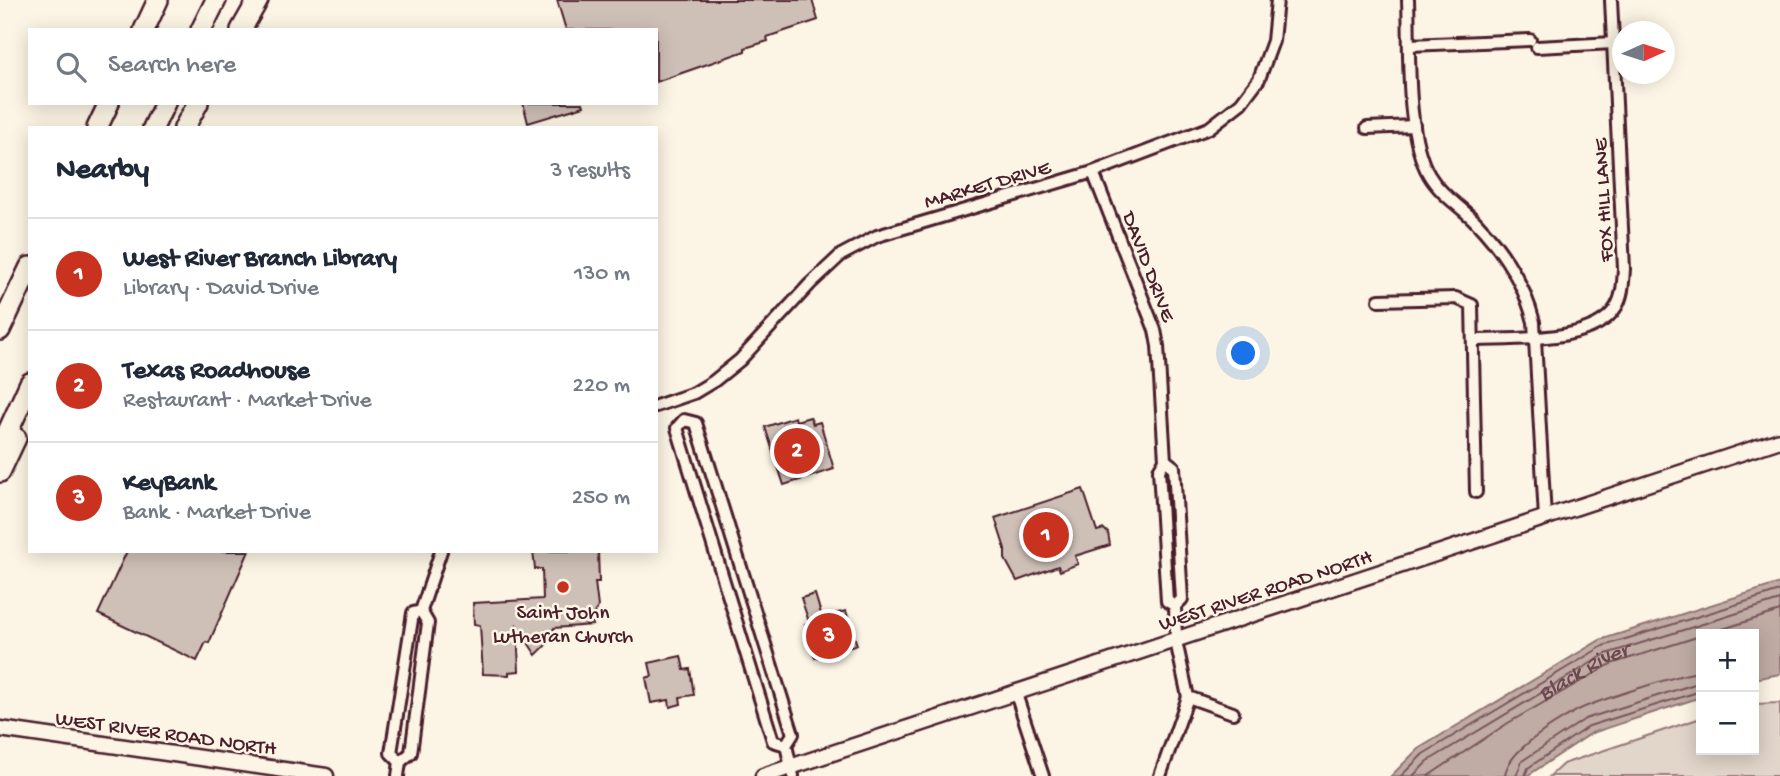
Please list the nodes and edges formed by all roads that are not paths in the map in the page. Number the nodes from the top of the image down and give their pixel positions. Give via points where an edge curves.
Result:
1 (159, 0) edge
2 (216, 0) edge
3 (258, 0) edge
4 (1277, 0) edge
5 (1408, 0) edge
6 (1611, 0) edge
7 (1612, 21) edge
8 (145, 28) edge
9 (202, 28) edge
10 (242, 28) edge
11 (1612, 43) edge
12 (1410, 45) junction
13 (1616, 84) edge
14 (108, 105) edge
15 (164, 105) edge
16 (197, 105) edge
17 (98, 126) edge
18 (154, 126) edge
19 (185, 126) edge
20 (1415, 126) junction
21 (1367, 128) dead end
22 (1093, 172) junction
23 (28, 271) edge
24 (1378, 300) dead end
25 (0, 330) edge
26 (1535, 338) junction
27 (1475, 340) junction
28 (28, 387) edge
29 (678, 399) junction
30 (658, 405) edge
31 (28, 414) edge
32 (684, 420) junction
33 (1780, 440) edge
34 (0, 449) edge
35 (0, 472) edge
36 (1476, 492) dead end
37 (1545, 518) junction
38 (440, 553) edge
39 (421, 611) junction
40 (1176, 641) junction
41 (1016, 694) junction
42 (1188, 698) junction
43 (1233, 713) dead end
44 (0, 729) edge
45 (786, 745) junction
46 (400, 762) junction
47 (792, 772) edge
48 (326, 776) edge
49 (398, 776) edge
50 (763, 776) edge
51 (1043, 776) edge
52 (1160, 776) edge

1 - 8 highway
2 - 9 highway
3 - 10 highway
4 - 22 street, MARKET DRIVE via 1268,60 1241,103 1199,133
5 - 12 street
6 - 7 street, FOX HILL LANE
11 - 12 street
12 - 20 street
13 - 26 street, FOX HILL LANE via 1624,269 1621,296 1610,314 1592,327
14 - 17 highway
15 - 18 highway
16 - 19 highway
20 - 21 street
20 - 26 street via 1419,152 1436,185 1475,221 1518,277 1530,305
22 - 29 street, MARKET DRIVE via 874,238 841,256 740,360
22 - 40 street, DAVID DRIVE via 1155,330 1165,460 1160,470 1167,601 1175,606
23 - 25 highway
24 - 27 street via 1466,300 1474,313
26 - 27 street, FOX HILL LANE
26 - 37 street
27 - 36 street
28 - 34 highway
29 - 30 street, MARKET DRIVE
29 - 32 street
31 - 35 highway
32 - 45 street via 696,423 793,734
32 - 45 street via 677,428 773,743
33 - 37 street, WEST RIVER ROAD NORTH
37 - 40 street, WEST RIVER ROAD NORTH
38 - 39 street
39 - 46 street via 428,623 411,754
39 - 46 street via 413,613 391,753
40 - 41 street, WEST RIVER ROAD NORTH
40 - 42 street, DAVID DRIVE
41 - 47 street, WEST RIVER ROAD NORTH
41 - 51 street
42 - 43 street
42 - 52 street
44 - 48 street, WEST RIVER ROAD NORTH
45 - 47 street
46 - 49 street
47 - 50 street, WEST RIVER ROAD NORTH

